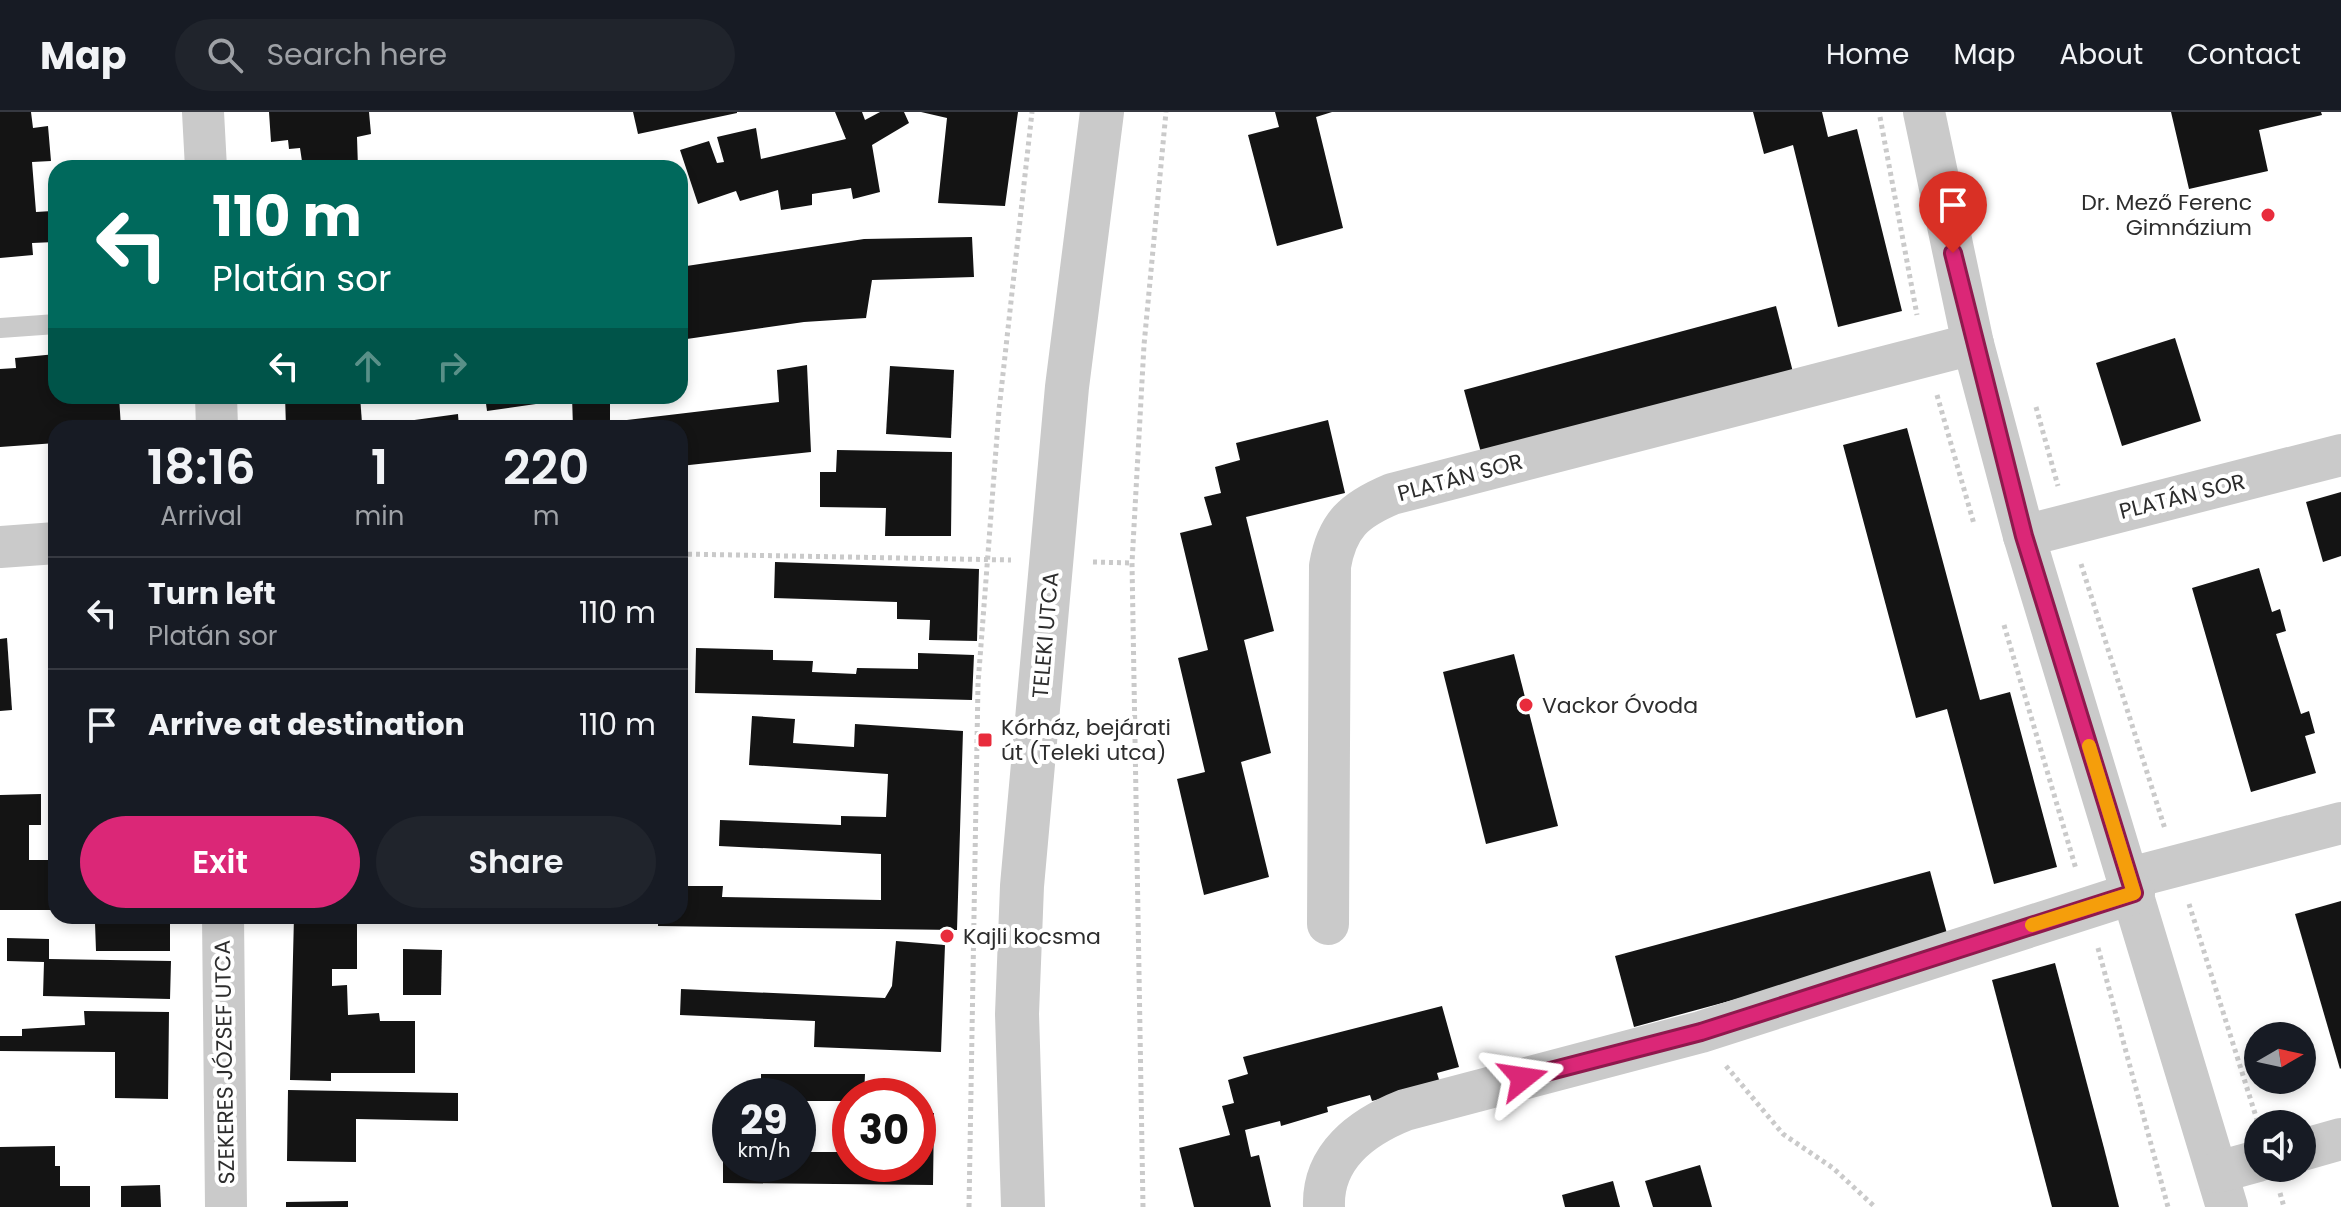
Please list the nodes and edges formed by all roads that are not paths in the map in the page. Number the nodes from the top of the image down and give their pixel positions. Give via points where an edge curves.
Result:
1 (203, 112) edge
2 (1102, 112) edge
3 (1924, 112) edge
4 (206, 160) edge
5 (48, 325) edge
6 (0, 328) edge
7 (1973, 344) junction
8 (2341, 455) edge
9 (2024, 536) junction
10 (48, 544) edge
11 (0, 547) edge
12 (2341, 823) edge
13 (2132, 886) junction
14 (223, 924) edge
15 (1328, 924) dead end
16 (2341, 1139) edge
17 (2316, 1146) edge
18 (2244, 1173) edge
19 (2223, 1190) edge
20 (226, 1207) edge
21 (1023, 1207) edge
22 (1324, 1207) edge

1 - 4 street
2 - 21 street, TELEKI UTCA via 1067,387 1022,886 1017,1014
3 - 7 street
5 - 6 lane
7 - 9 street
7 - 15 street, PLATÁN SOR via 1392,494 1363,506 1335,537 1330,566
8 - 9 street, PLATÁN SOR
9 - 13 street
10 - 11 street
12 - 13 street via 2177,866
13 - 19 street
13 - 22 street via 1701,1032 1373,1122 1332,1165
14 - 20 street, SZEKERES JÓZSEF UTCA
16 - 17 street
18 - 19 street

